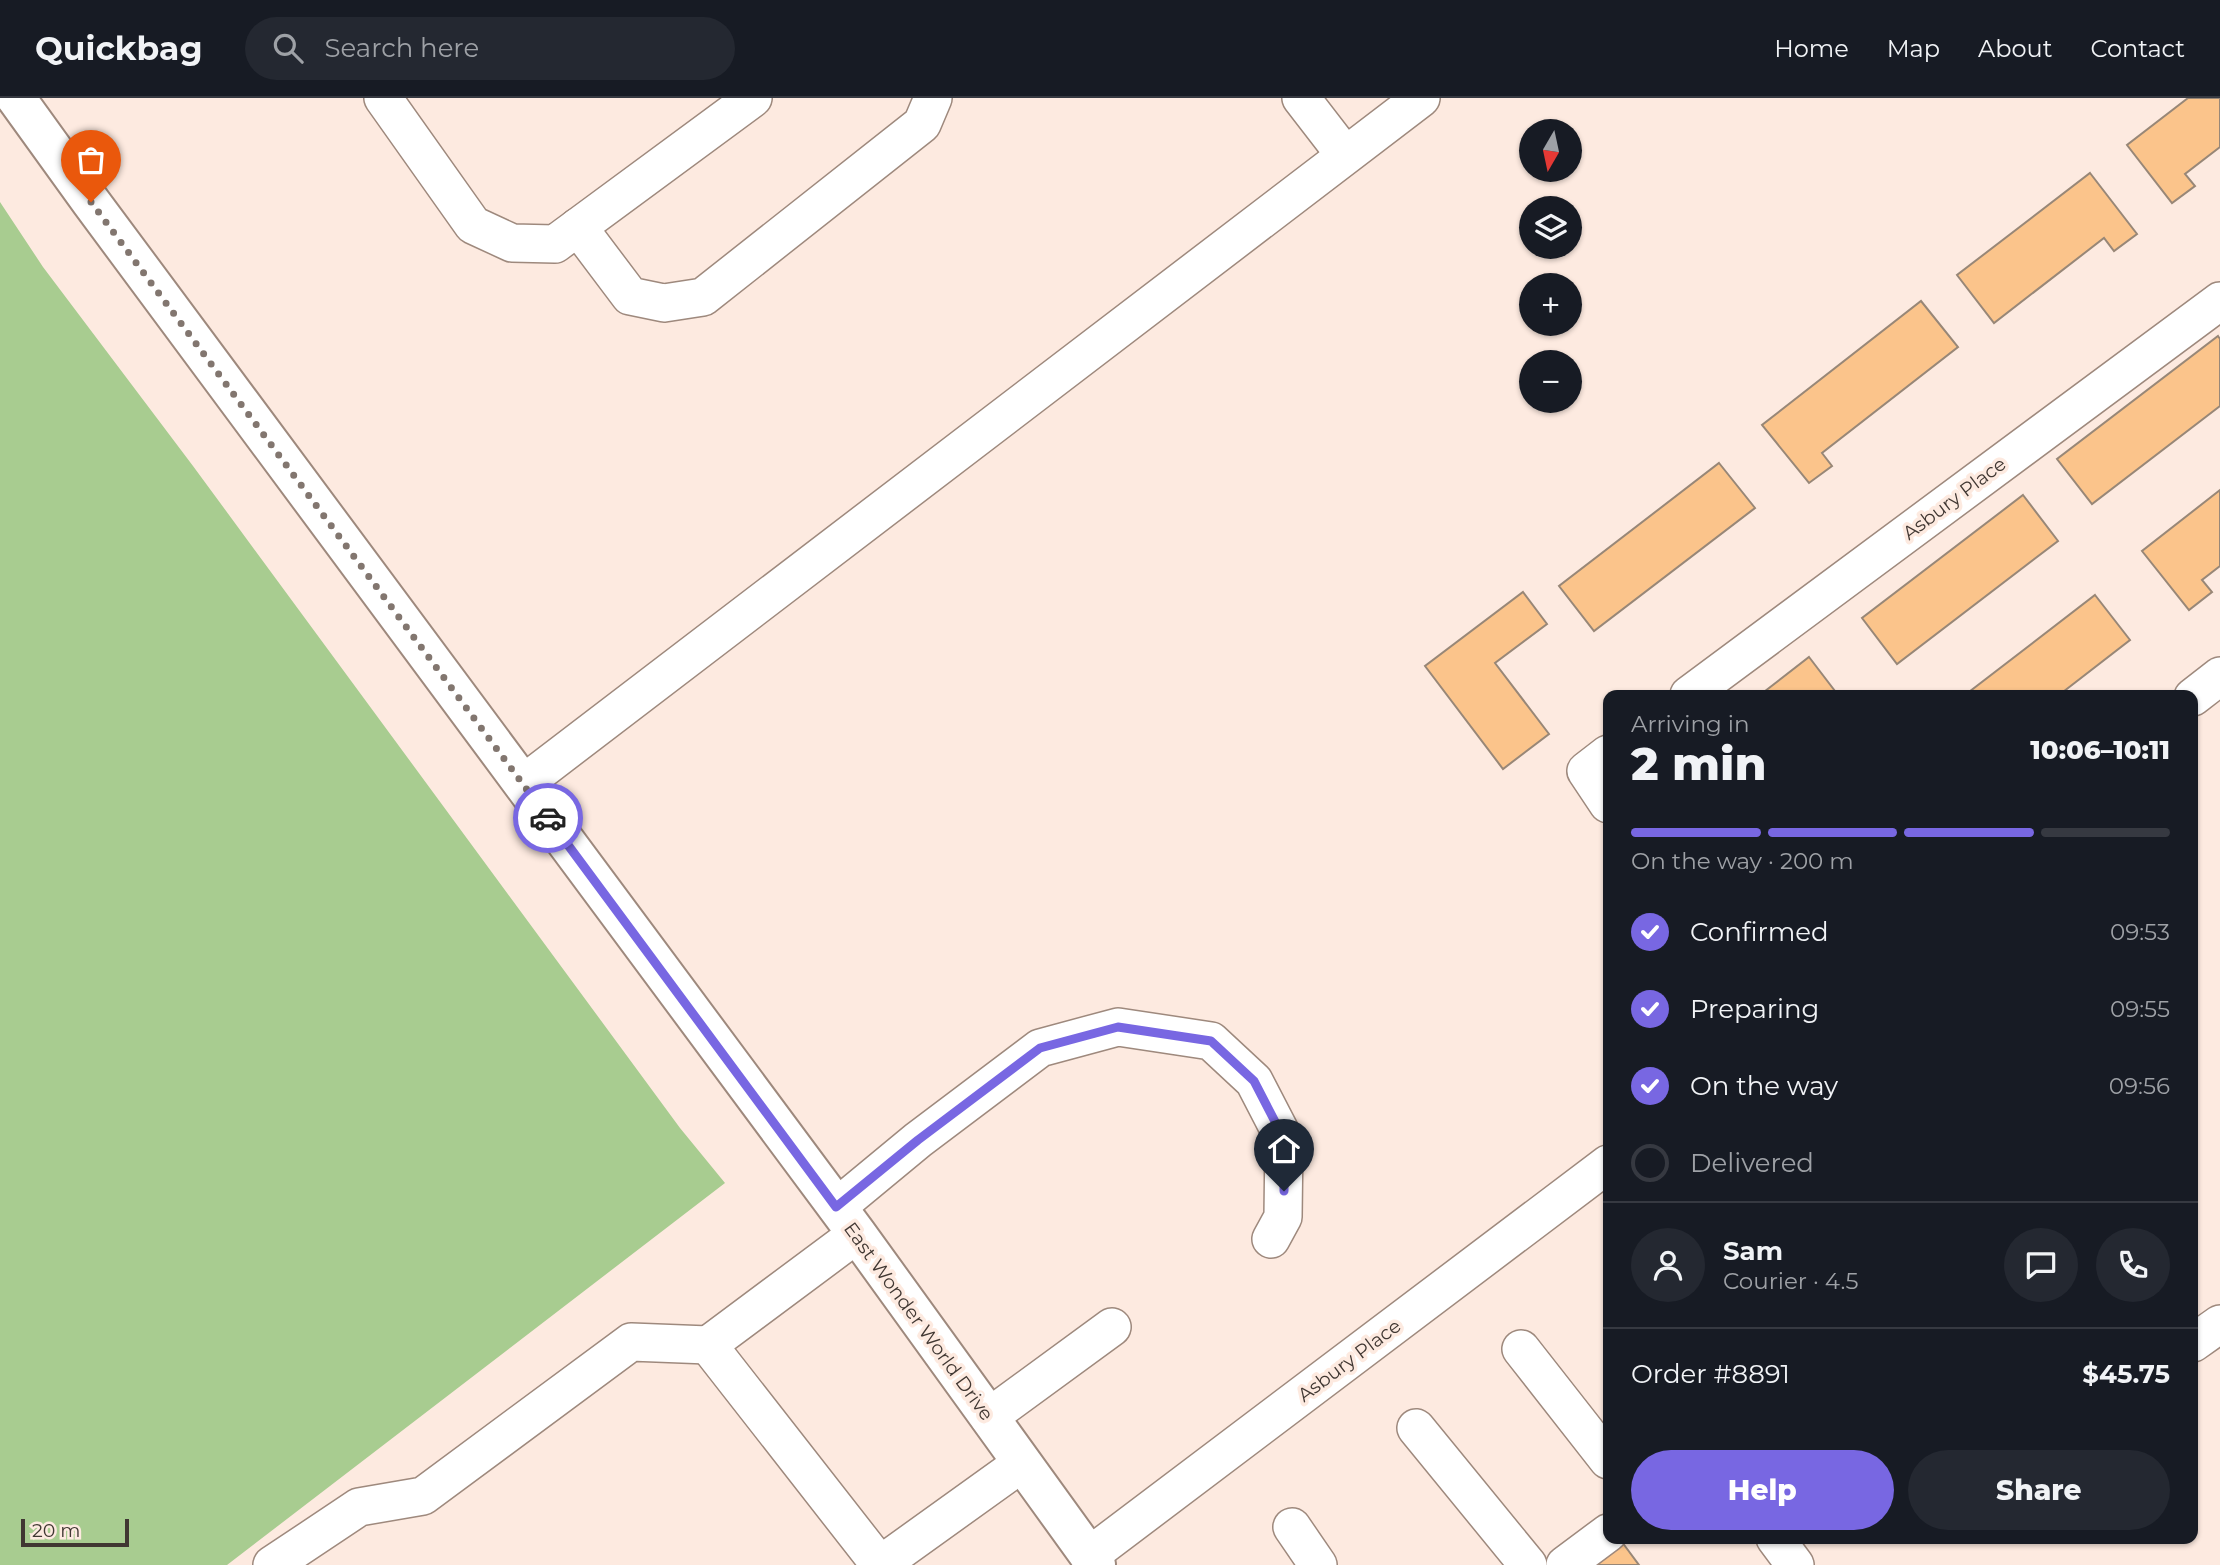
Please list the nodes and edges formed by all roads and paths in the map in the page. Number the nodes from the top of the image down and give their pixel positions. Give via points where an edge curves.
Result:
1 (16, 98) edge
2 (753, 98) edge
3 (933, 98) edge
4 (1301, 98) edge
5 (1421, 98) edge
6 (395, 102) edge
7 (1345, 155) junction
8 (578, 227) junction
9 (2220, 302) edge
10 (2220, 676) edge
11 (1696, 690) edge
12 (2198, 693) edge
13 (1603, 758) edge
14 (523, 784) junction
15 (1603, 796) edge
16 (1603, 1168) edge
17 (847, 1220) junction
18 (1271, 1239) dead end
19 (2220, 1324) edge
20 (1112, 1327) dead end
21 (2198, 1339) edge
22 (708, 1345) junction
23 (1521, 1349) dead end
24 (989, 1417) junction
25 (1416, 1428) dead end
26 (1603, 1455) edge
27 (1022, 1463) junction
28 (1292, 1527) dead end
29 (1603, 1537) edge
30 (1779, 1544) edge
31 (1093, 1560) edge
32 (272, 1565) edge
33 (1318, 1565) edge
34 (1528, 1565) edge
35 (1565, 1565) edge
36 (1795, 1565) edge

1 - 14 main road, East Wonder World Drive
2 - 8 street
3 - 8 street via 922,124 703,297 664,303 630,296
4 - 7 street
5 - 7 street
6 - 8 street via 473,225 512,243 555,244
7 - 14 street
9 - 11 street, Asbury Place
10 - 12 street
13 - 15 street via 1586,771
14 - 17 main road, East Wonder World Drive
16 - 31 street, Asbury Place
17 - 18 street via 918,1140 1040,1048 1118,1027 1211,1041 1254,1081 1284,1139 1283,1217
17 - 22 street
17 - 24 main road, East Wonder World Drive
19 - 21 street
20 - 24 street
22 - 27 street via 880,1564
22 - 32 street via 631,1342 423,1496 359,1507
23 - 26 street
24 - 27 main road, East Wonder World Drive
25 - 34 street
27 - 31 main road, East Wonder World Drive
28 - 33 street
29 - 35 street
30 - 36 street

